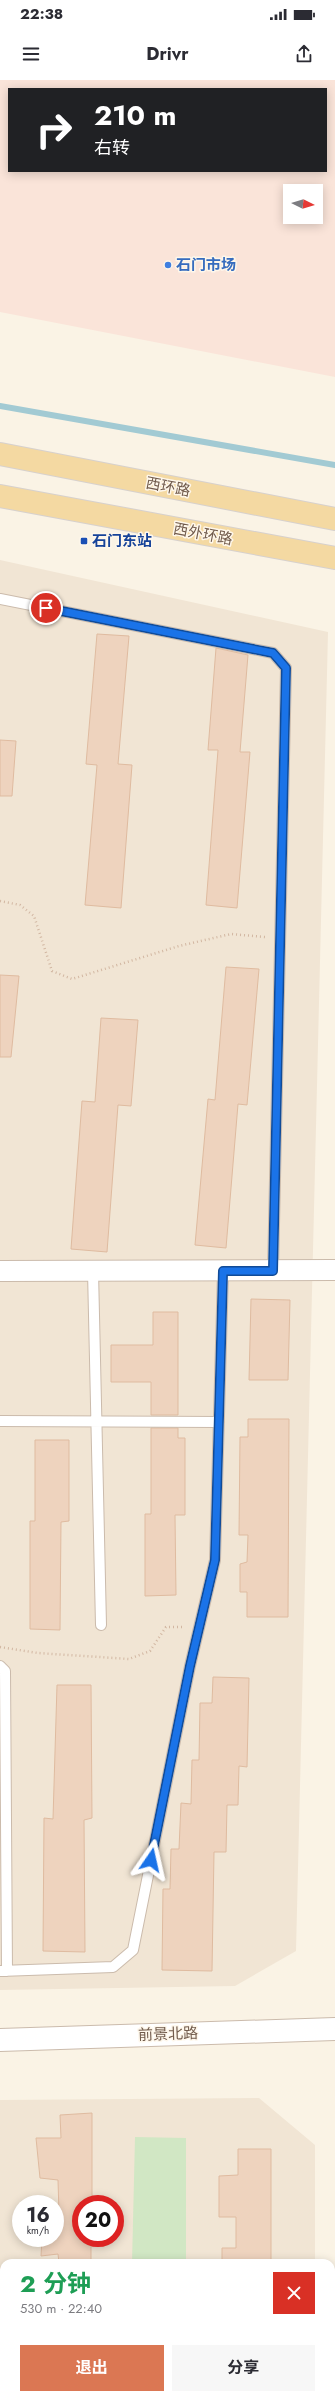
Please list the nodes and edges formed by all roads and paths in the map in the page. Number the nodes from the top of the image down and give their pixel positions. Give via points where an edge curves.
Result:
1 (0, 454) edge
2 (0, 496) edge
3 (335, 519) edge
4 (335, 558) edge
5 (0, 599) edge
6 (0, 901) edge
7 (280, 938) junction
8 (335, 1270) edge
9 (0, 1271) edge
10 (93, 1271) junction
11 (223, 1271) junction
12 (273, 1271) junction
13 (0, 1421) edge
14 (97, 1422) junction
15 (219, 1422) junction
16 (101, 1625) dead end
17 (199, 1626) junction
18 (0, 1648) edge
19 (0, 1666) edge
20 (3, 1971) edge
21 (335, 2029) edge
22 (0, 2040) edge

1 - 3 main road, 西环路
2 - 4 main road, 西外环路
5 - 7 lane via 273,653 286,668
6 - 7 path via 20,905 34,916 52,971 72,979 180,946 231,934
7 - 12 lane
8 - 12 street
9 - 10 street
10 - 11 street
10 - 14 lane
11 - 12 street
11 - 15 lane
13 - 14 lane
14 - 15 lane
14 - 16 lane
15 - 17 lane via 215,1560
17 - 18 path via 166,1627 150,1651 129,1659
17 - 20 lane via 133,1950 113,1967
19 - 20 lane via 5,1671
21 - 22 street, 前景北路

